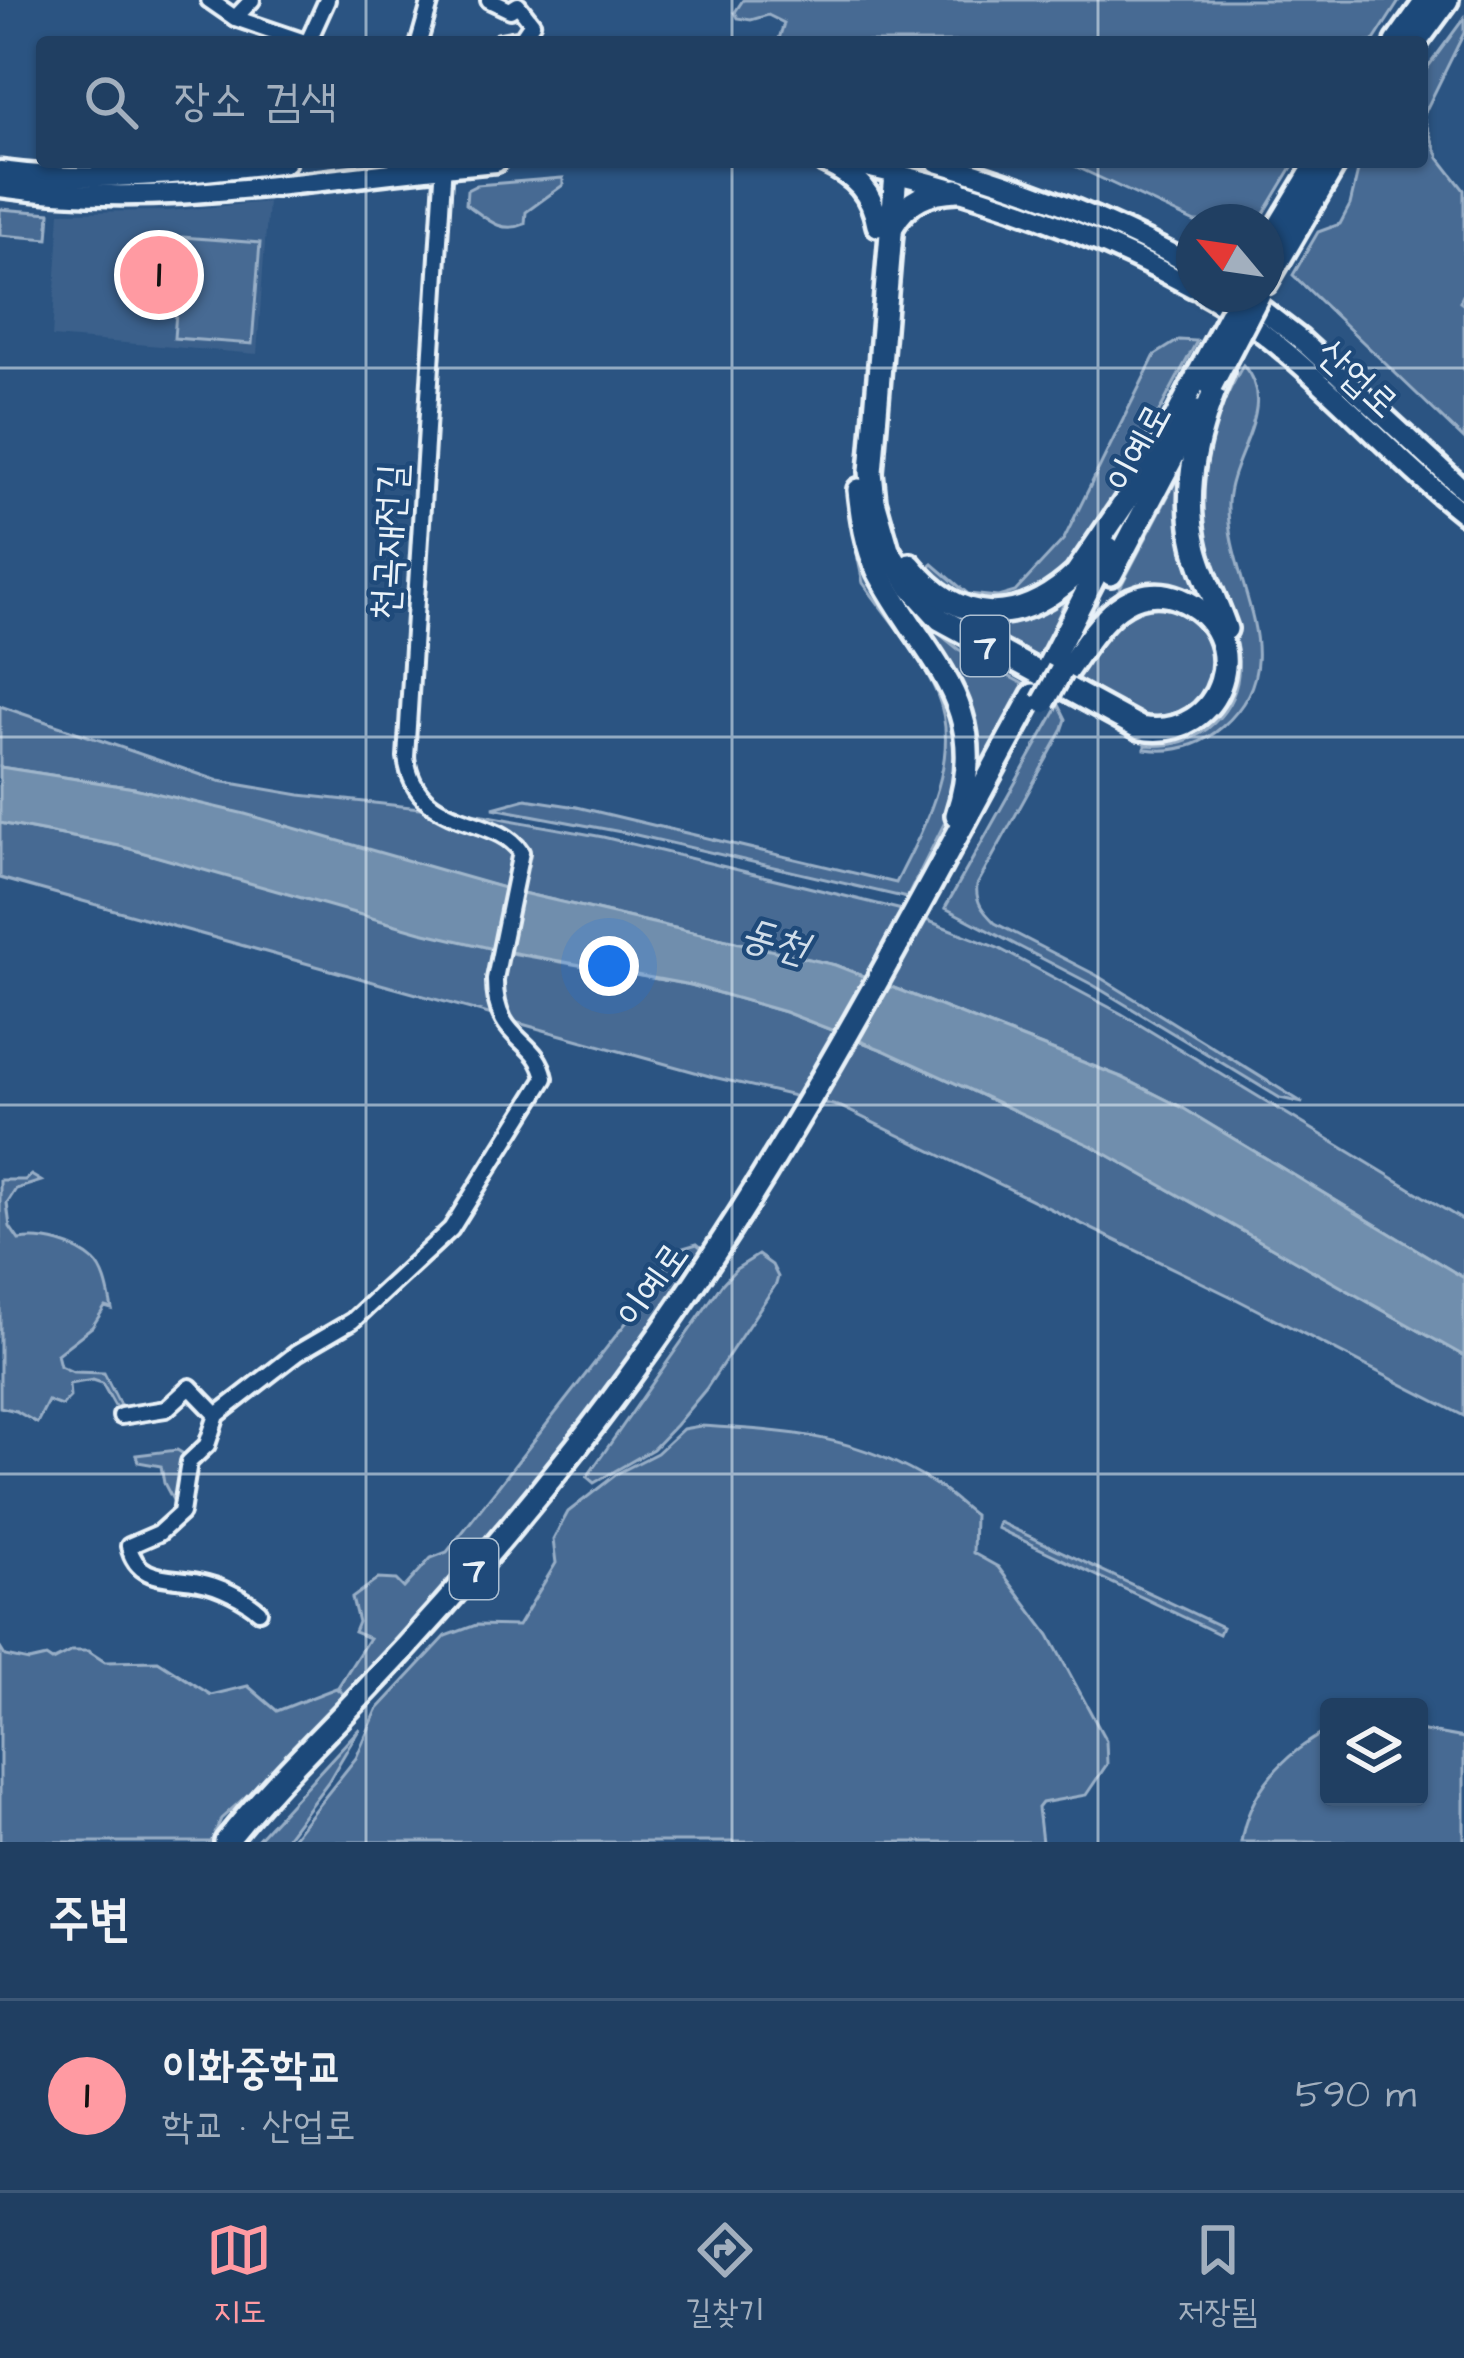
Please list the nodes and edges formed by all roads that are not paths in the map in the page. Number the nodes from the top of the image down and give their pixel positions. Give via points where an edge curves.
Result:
1 (209, 0) edge
2 (252, 0) edge
3 (327, 0) edge
4 (431, 0) edge
5 (489, 0) edge
6 (1427, 0) edge
7 (1447, 0) edge
8 (521, 3) edge
9 (235, 17) junction
10 (290, 36) edge
11 (310, 36) edge
12 (421, 36) edge
13 (524, 36) edge
14 (1401, 36) edge
15 (1421, 36) edge
16 (226, 168) edge
17 (405, 168) edge
18 (444, 168) edge
19 (836, 168) edge
20 (891, 168) edge
21 (894, 168) edge
22 (959, 168) edge
23 (1315, 168) edge
24 (1332, 168) edge
25 (0, 171) edge
26 (0, 188) edge
27 (958, 190) junction
28 (1284, 227) edge
29 (884, 228) junction
30 (1284, 231) edge
31 (1176, 257) edge
32 (1176, 279) edge
33 (1231, 312) edge
34 (1234, 312) edge
35 (1249, 312) edge
36 (1265, 312) edge
37 (1207, 384) junction
38 (1155, 458) junction
39 (865, 464) junction
40 (1464, 490) edge
41 (1464, 514) edge
42 (1058, 669) junction
43 (932, 897) junction
44 (706, 1279) junction
45 (217, 1415) junction
46 (122, 1416) dead end
47 (259, 1612) dead end
48 (226, 1842) edge
49 (242, 1842) edge

1 - 9 street
2 - 9 street
3 - 11 street
4 - 12 street
5 - 8 street via 510,10
6 - 14 highway
7 - 15 highway
8 - 13 street via 531,21
9 - 10 street
16 - 25 main road via 128,178
17 - 26 main road via 129,196
18 - 45 street, 천곡재전길 via 408,771 430,802 515,843 522,861 495,979 502,1024 541,1064 544,1078 451,1229 366,1309
19 - 29 highway via 861,184
20 - 29 highway, 7
21 - 27 main road
22 - 31 main road via 1078,209
23 - 28 highway
24 - 30 highway
27 - 29 highway via 926,194
27 - 32 main road via 1072,230
29 - 39 highway, 7
33 - 41 main road, 산업로
34 - 37 highway, bridge
35 - 37 highway, bridge
36 - 40 main road, 산업로
37 - 38 highway
37 - 39 highway via 1191,512 1232,673 1213,714 1169,738 1122,730 934,624 879,551 863,501
37 - 42 highway, 이예로
38 - 39 highway via 1076,574 1042,601 1005,614 966,608 918,575 887,527
38 - 42 highway, 이예로
39 - 42 highway, 7 via 888,550 923,602 958,631 1126,722 1154,730 1195,719 1220,686 1223,655 1198,609 1145,595 1108,616
39 - 43 highway, 7 via 858,488 869,549 946,676 966,732 963,798
42 - 43 highway, 이예로
43 - 44 highway, 이예로 / 7
44 - 48 highway, 이예로 / 7 via 437,1613
44 - 49 highway, 이예로 / 7 via 628,1399 524,1531
45 - 46 street via 190,1387 166,1409
45 - 47 street via 207,1444 189,1462 181,1513 129,1546 151,1576 210,1585

